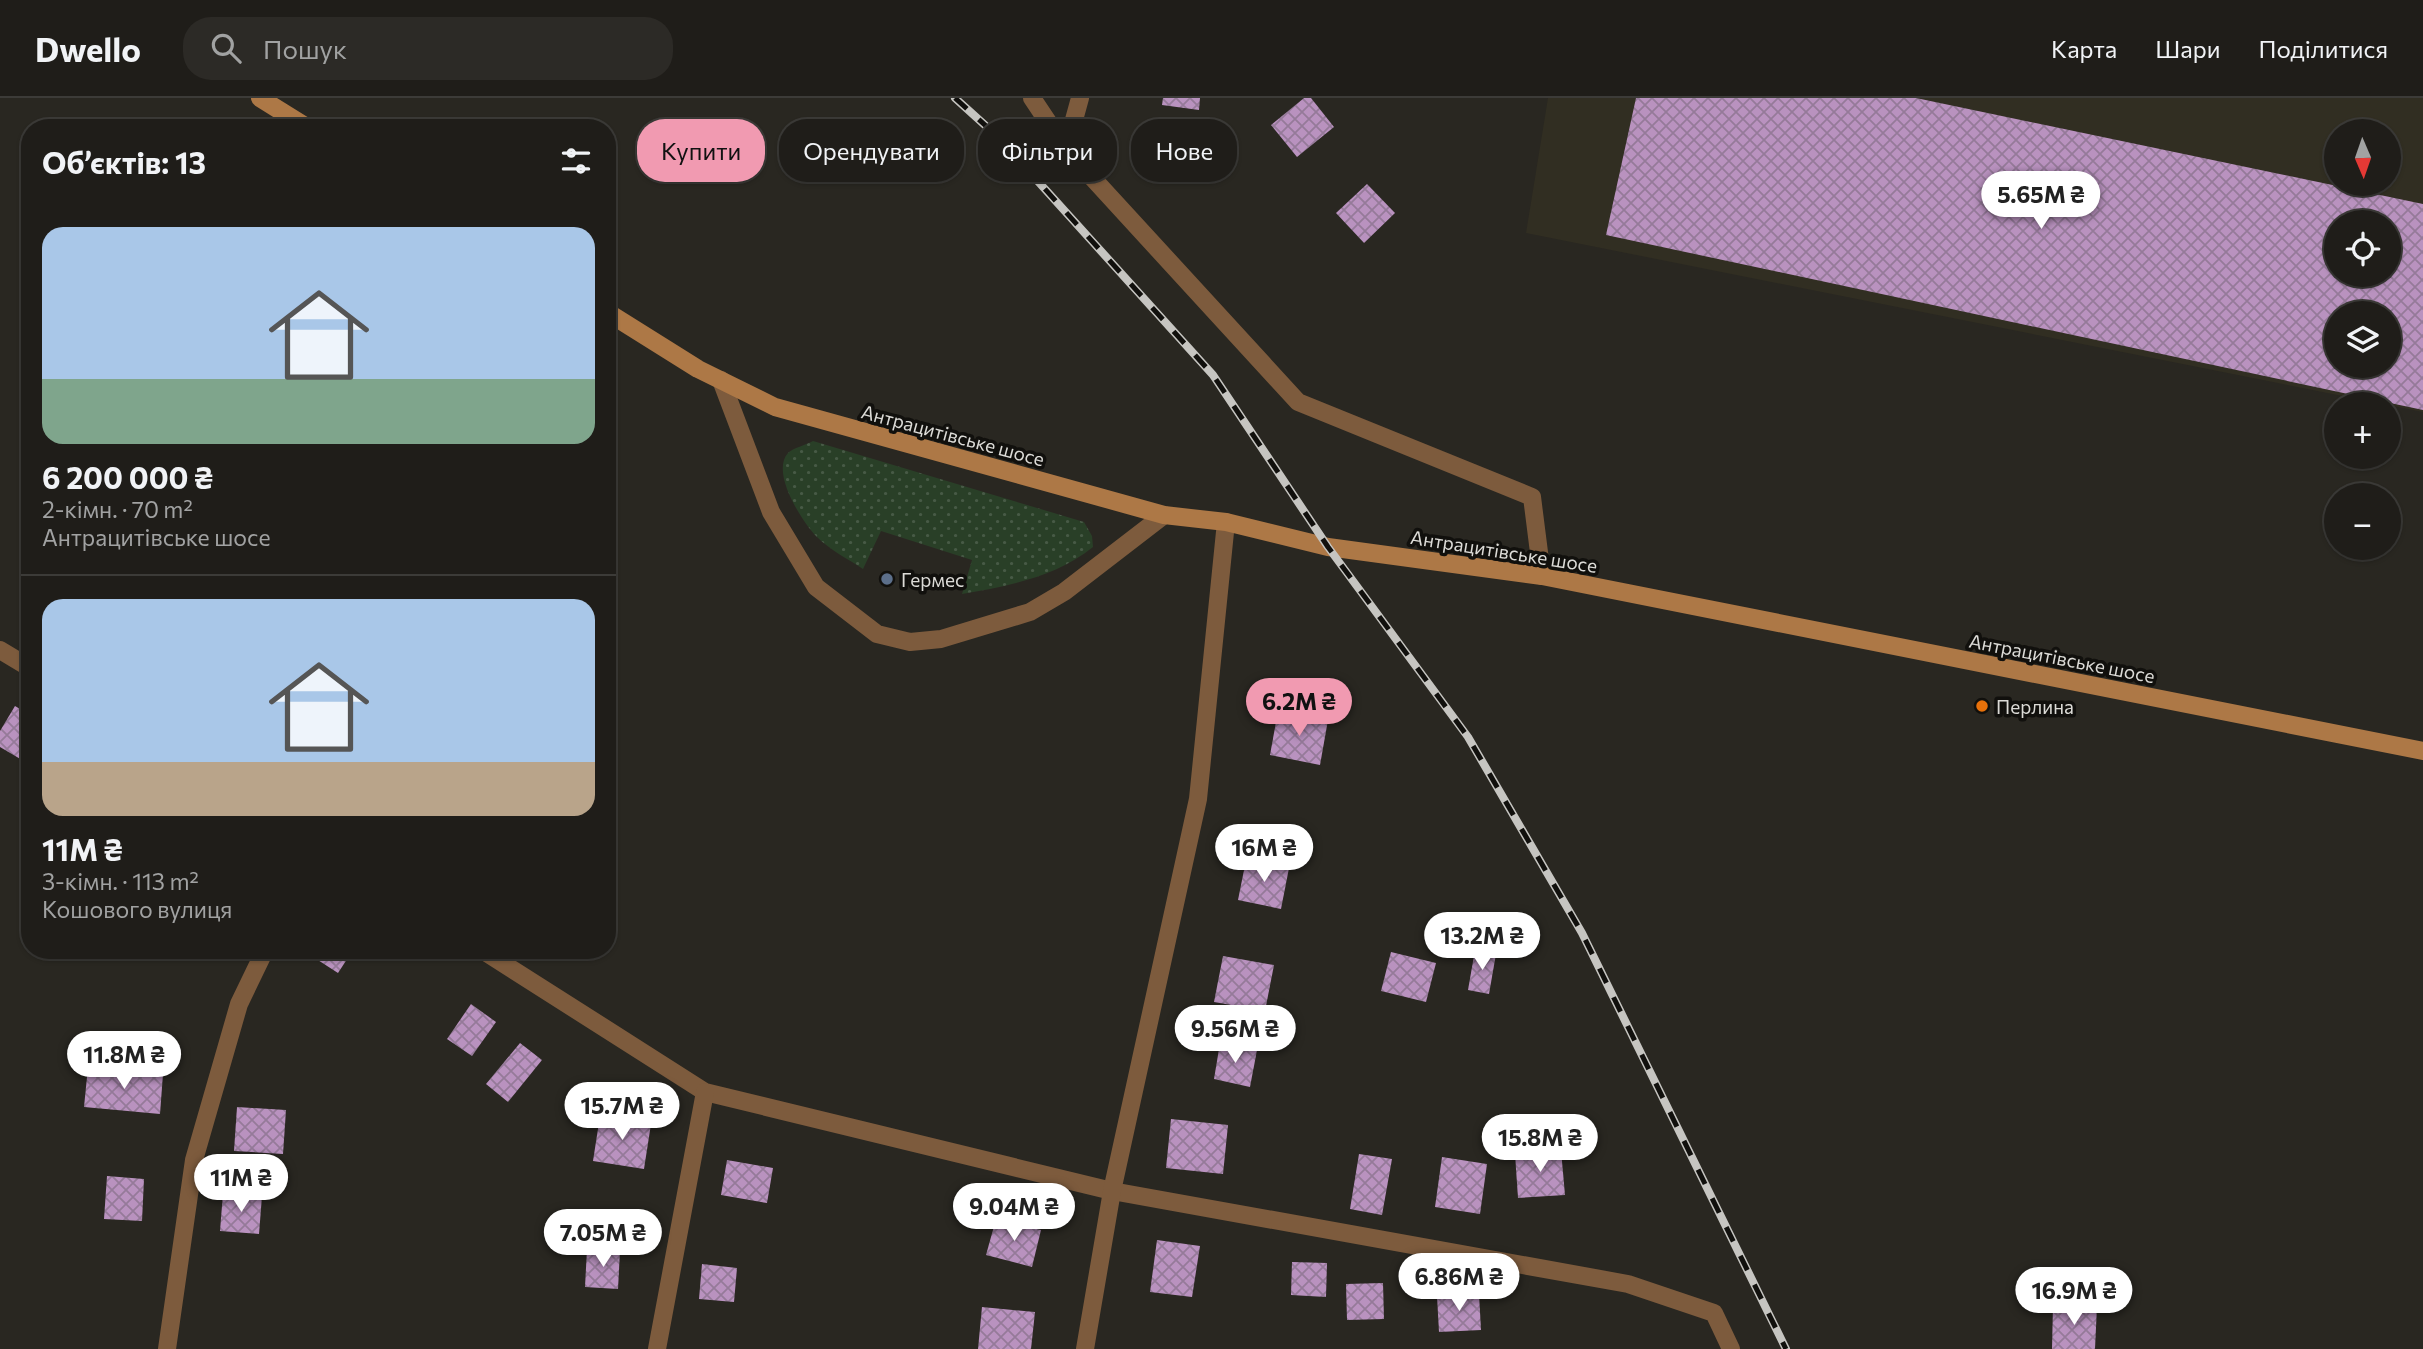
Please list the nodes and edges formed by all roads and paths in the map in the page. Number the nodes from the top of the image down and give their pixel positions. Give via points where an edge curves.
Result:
1 (260, 98) edge
2 (1032, 98) edge
3 (1080, 98) edge
4 (294, 119) edge
5 (1046, 119) edge
6 (1074, 119) edge
7 (1096, 182) edge
8 (616, 317) edge
9 (721, 380) junction
10 (1164, 514) junction
11 (1226, 522) junction
12 (1542, 576) junction
13 (0, 650) edge
14 (21, 663) edge
15 (2423, 751) edge
16 (261, 959) edge
17 (496, 959) edge
18 (705, 1092) junction
19 (1112, 1191) junction
20 (167, 1349) edge
21 (657, 1349) edge
22 (1085, 1349) edge
23 (1731, 1349) edge

1 - 4 main road
2 - 5 street
3 - 6 street
7 - 12 street via 1298,402 1532,497
8 - 9 main road, Антрацитівське шосе
9 - 10 main road, Антрацитівське шосе via 775,407
9 - 10 street via 771,512 816,587 877,634 910,642 941,639 1030,611 1064,592
10 - 11 main road, Антрацитівське шосе
11 - 12 main road, Антрацитівське шосе via 1328,547
11 - 19 street via 1198,799
12 - 15 main road, Антрацитівське шосе
13 - 14 street
16 - 20 street via 239,1004 194,1160
17 - 18 street
18 - 19 street
18 - 21 street
19 - 22 street
19 - 23 street via 1628,1284 1714,1313

